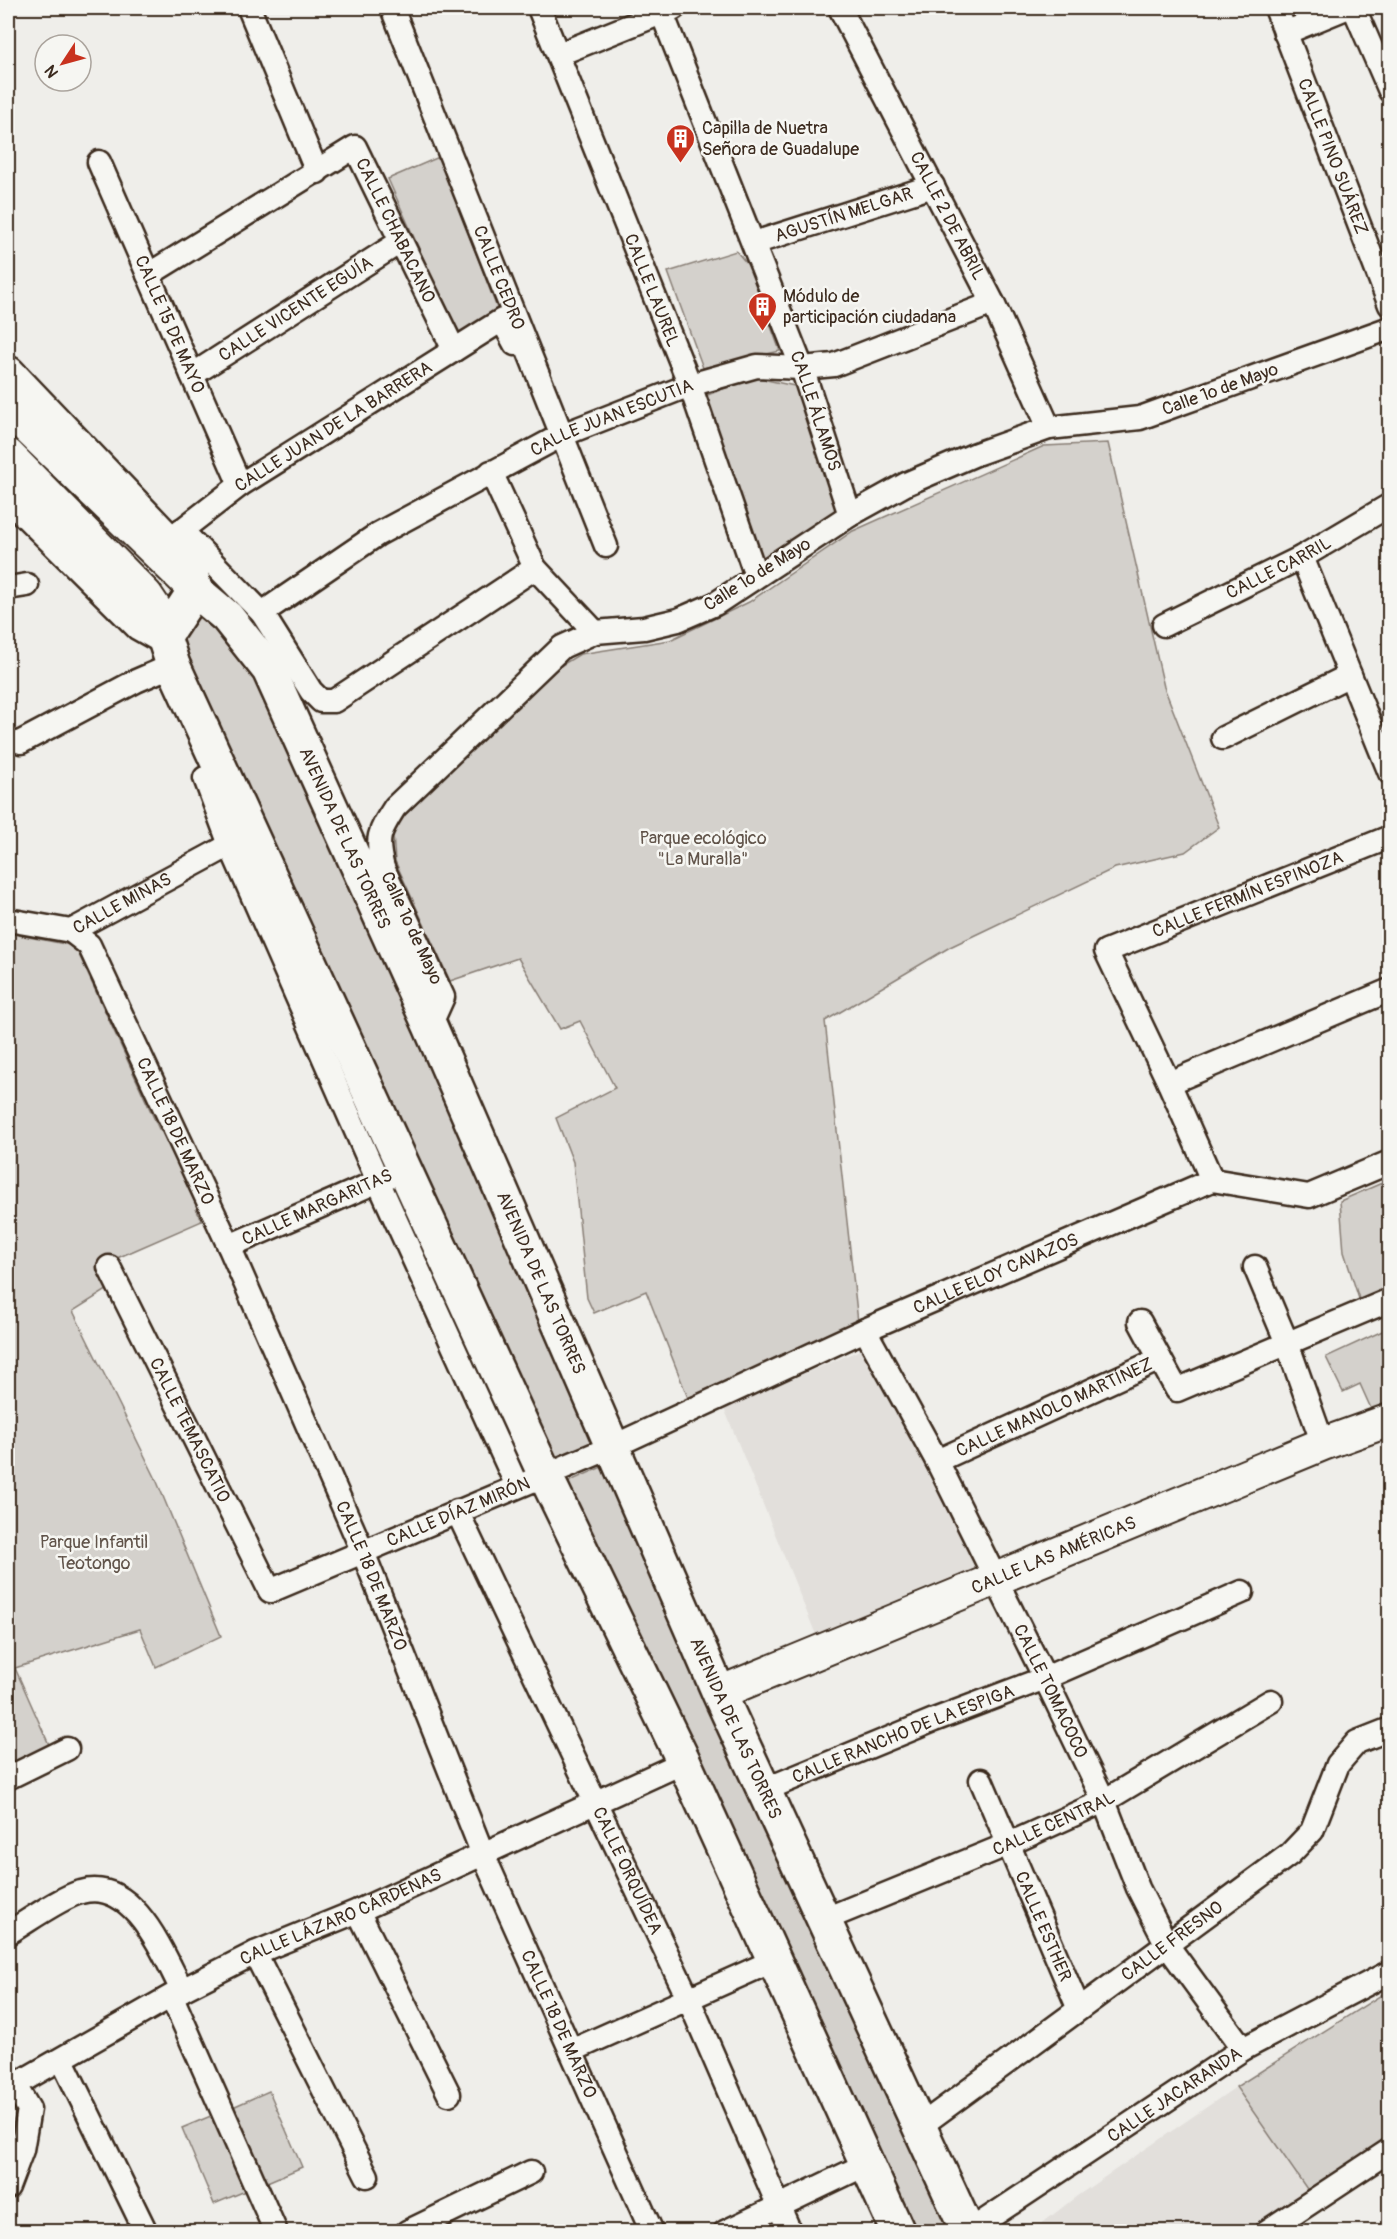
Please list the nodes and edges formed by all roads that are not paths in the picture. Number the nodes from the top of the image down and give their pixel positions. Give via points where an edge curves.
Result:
1 (249, 8) edge
2 (392, 8) edge
3 (539, 8) edge
4 (840, 8) edge
5 (1276, 8) edge
6 (1346, 8) edge
7 (1354, 8) edge
8 (665, 9) edge
9 (1285, 33) junction
10 (559, 54) junction
11 (1389, 91) edge
12 (99, 162) dead end
13 (317, 172) junction
14 (933, 186) junction
15 (400, 242) junction
16 (754, 243) junction
17 (148, 275) junction
18 (993, 303) junction
19 (1389, 305) edge
20 (1389, 328) edge
21 (454, 350) junction
22 (802, 368) junction
23 (8, 374) edge
24 (192, 375) junction
25 (540, 379) junction
26 (690, 385) junction
27 (8, 409) edge
28 (1049, 428) junction
29 (562, 435) junction
30 (8, 455) edge
31 (491, 472) junction
32 (240, 485) junction
33 (8, 492) edge
34 (1389, 505) edge
35 (850, 514) junction
36 (174, 536) junction
37 (606, 546) dead end
38 (1302, 557) junction
39 (535, 568) junction
40 (756, 576) junction
41 (195, 590) junction
42 (262, 613) junction
43 (1164, 625) dead end
44 (595, 632) junction
45 (169, 651) junction
46 (1350, 675) junction
47 (1223, 738) dead end
48 (21, 742) dead end
49 (1389, 773) edge
50 (205, 778) dead end
51 (1389, 837) edge
52 (230, 845) junction
53 (8, 920) edge
54 (71, 931) junction
55 (1389, 990) edge
56 (430, 1026) junction
57 (1169, 1083) junction
58 (1389, 1162) edge
59 (391, 1175) junction
60 (1212, 1180) junction
61 (229, 1246) junction
62 (109, 1267) dead end
63 (1255, 1267) dead end
64 (1389, 1300) edge
65 (1140, 1322) dead end
66 (864, 1330) junction
67 (1287, 1343) junction
68 (1160, 1359) junction
69 (1389, 1420) edge
70 (1323, 1444) junction
71 (612, 1447) junction
72 (937, 1461) junction
73 (531, 1480) junction
74 (457, 1511) junction
75 (363, 1552) junction
76 (996, 1581) junction
77 (270, 1591) joint
78 (1242, 1592) dead end
79 (1045, 1678) junction
80 (719, 1693) junction
81 (1270, 1701) dead end
82 (1389, 1729) edge
83 (67, 1749) dead end
84 (684, 1762) junction
85 (8, 1778) edge
86 (981, 1780) dead end
87 (764, 1790) junction
88 (1104, 1801) junction
89 (594, 1802) junction
90 (1009, 1844) junction
91 (482, 1852) junction
92 (358, 1911) junction
93 (824, 1920) junction
94 (8, 1933) edge
95 (1167, 1945) junction
96 (255, 1953) junction
97 (775, 1960) junction
98 (1389, 1972) edge
99 (177, 1994) junction
100 (689, 2000) junction
101 (1078, 2007) junction
102 (1243, 2049) junction
103 (571, 2051) junction
104 (62, 2060) junction
105 (10, 2082) edge
106 (449, 2094) dead end
107 (919, 2127) junction
108 (1389, 2150) edge
109 (867, 2164) junction
110 (531, 2172) dead end
111 (367, 2176) dead end
112 (8, 2187) edge
113 (779, 2208) junction
114 (274, 2228) edge
115 (146, 2232) edge
116 (407, 2232) edge
117 (652, 2232) edge
118 (725, 2232) edge
119 (790, 2232) edge
120 (898, 2232) edge
121 (968, 2232) edge
122 (1266, 2232) edge

1 - 13 street
2 - 25 street, CALLE CEDRO
3 - 10 street, CALLE LAUREL
4 - 14 street, CALLE 2 DE ABRIL
5 - 9 street, CALLE PINO SUÁREZ
6 - 9 street
7 - 11 street
8 - 10 street
8 - 16 street, CALLE ÁLAMOS
9 - 19 street, CALLE PINO SUÁREZ
10 - 26 street, CALLE LAUREL
12 - 17 street, CALLE 15 DE MAYO
13 - 15 street, CALLE CHABACANO via 355,147
13 - 17 street
14 - 16 street, AGUSTÍN MELGAR
14 - 18 street, CALLE 2 DE ABRIL
15 - 21 street, CALLE CHABACANO
15 - 24 street, CALLE VICENTE EGUÍA
16 - 22 street, CALLE ÁLAMOS
17 - 24 street, CALLE 15 DE MAYO
18 - 22 street, CALLE JUAN ESCUTIA via 834,365
18 - 28 street, CALLE 2 DE ABRIL
20 - 28 street, Calle 1º de Mayo via 1140,418
21 - 25 street, CALLE JUAN DE LA BARRERA via 502,320 525,363
21 - 32 street, CALLE JUAN DE LA BARRERA
22 - 26 street, CALLE JUAN ESCUTIA via 757,366
22 - 35 street, CALLE ÁLAMOS
23 - 36 main road
24 - 32 street, CALLE 15 DE MAYO
25 - 29 street, CALLE CEDRO
26 - 29 street, CALLE JUAN ESCUTIA
26 - 40 street, CALLE LAUREL
27 - 41 street, AVENIDA DE LAS TORRES
28 - 35 street, Calle 1º de Mayo via 906,484
29 - 31 street, CALLE JUAN ESCUTIA
29 - 37 street, CALLE CEDRO
30 - 45 street via 146,595 156,610
31 - 39 street
31 - 42 street, CALLE JUAN ESCUTIA via 378,534
32 - 36 street, CALLE JUAN DE LA BARRERA
33 - 45 main road
34 - 38 street, CALLE CARRIL
35 - 40 street, Calle 1º de Mayo
36 - 41 main road
36 - 42 street
38 - 43 street, CALLE CARRIL
38 - 46 street
39 - 42 street via 334,701 321,701 311,692
39 - 44 street
40 - 44 street, Calle 1º de Mayo via 715,604 678,620 644,628
41 - 45 main road
41 - 56 main road, AVENIDA DE LAS TORRES via 227,617 269,670
44 - 56 street, Calle 1º de Mayo via 562,647 395,807 381,829 377,846 383,868 443,997
45 - 48 street via 136,681
45 - 59 main road
46 - 47 street
46 - 49 street
50 - 52 street
51 - 57 street, CALLE FERMÍN ESPINOZA via 1106,951
52 - 54 street, CALLE MINAS
52 - 59 street
53 - 54 street, CALLE MINAS
54 - 61 street, CALLE 18 DE MARZO via 89,945
55 - 57 street
56 - 71 main road, AVENIDA DE LAS TORRES
57 - 60 street
58 - 60 street via 1309,1196
59 - 61 street, CALLE MARGARITAS
59 - 73 main road
60 - 66 street, CALLE ELOY CAVAZOS
61 - 75 street, CALLE 18 DE MARZO
62 - 77 street, CALLE TEMASCATIO
63 - 67 street
64 - 67 street, CALLE MANOLO MARTÍNEZ
65 - 68 street
66 - 71 street, CALLE ELOY CAVAZOS
66 - 72 street, CALLE TOMACOCO
67 - 68 street, CALLE MANOLO MARTÍNEZ via 1177,1390
67 - 70 street
68 - 72 street, CALLE MANOLO MARTÍNEZ
69 - 70 street, CALLE LAS AMÉRICAS
70 - 76 street, CALLE LAS AMÉRICAS
71 - 73 street, CALLE DÍAZ MIRÓN
71 - 80 main road, AVENIDA DE LAS TORRES
72 - 76 street, CALLE TOMACOCO
73 - 74 street, CALLE DÍAZ MIRÓN
73 - 84 main road
74 - 75 street, CALLE DÍAZ MIRÓN
74 - 89 street, CALLE ORQUÍDEA
75 - 77 street, CALLE DÍAZ MIRÓN
75 - 91 street, CALLE 18 DE MARZO
76 - 79 street, CALLE TOMACOCO
76 - 80 street, CALLE LAS AMÉRICAS
78 - 79 street, CALLE RANCHO DE LA ESPIGA
79 - 87 street, CALLE RANCHO DE LA ESPIGA
79 - 88 street, CALLE TOMACOCO
80 - 87 main road, AVENIDA DE LAS TORRES
81 - 88 street, CALLE CENTRAL
82 - 95 street, CALLE FRESNO via 1357,1742 1338,1764 1312,1832 1290,1854
83 - 85 street
84 - 89 street, CALLE LÁZARO CÁRDENAS
84 - 97 main road
86 - 90 street, CALLE ESTHER
87 - 93 main road, AVENIDA DE LAS TORRES
88 - 90 street, CALLE CENTRAL
88 - 95 street, CALLE TOMACOCO via 1138,1888
89 - 91 street, CALLE LÁZARO CÁRDENAS
89 - 100 street, CALLE ORQUÍDEA
90 - 93 street, CALLE CENTRAL
90 - 101 street, CALLE ESTHER
91 - 92 street, CALLE LÁZARO CÁRDENAS
91 - 103 street, CALLE 18 DE MARZO
92 - 96 street, CALLE LÁZARO CÁRDENAS
92 - 106 street
93 - 107 main road, AVENIDA DE LAS TORRES
94 - 99 street via 79,1892 98,1889 123,1899 144,1919
95 - 101 street, CALLE FRESNO
95 - 102 street, CALLE TOMACOCO
96 - 99 street, CALLE LÁZARO CÁRDENAS
96 - 111 street
97 - 100 street
97 - 109 main road
98 - 102 street, CALLE JACARANDA
99 - 104 street, CALLE LÁZARO CÁRDENAS
99 - 114 street via 208,2081
100 - 103 street
100 - 113 street, CALLE ORQUÍDEA
101 - 107 street, CALLE FRESNO
102 - 121 street, CALLE JACARANDA
103 - 117 street, CALLE 18 DE MARZO
104 - 105 street, CALLE LÁZARO CÁRDENAS
104 - 115 street
105 - 112 street via 29,2109 22,2150
107 - 121 main road, AVENIDA DE LAS TORRES
108 - 122 street
109 - 113 street
109 - 120 main road
110 - 116 street
113 - 118 street
113 - 119 street, CALLE ORQUÍDEA

